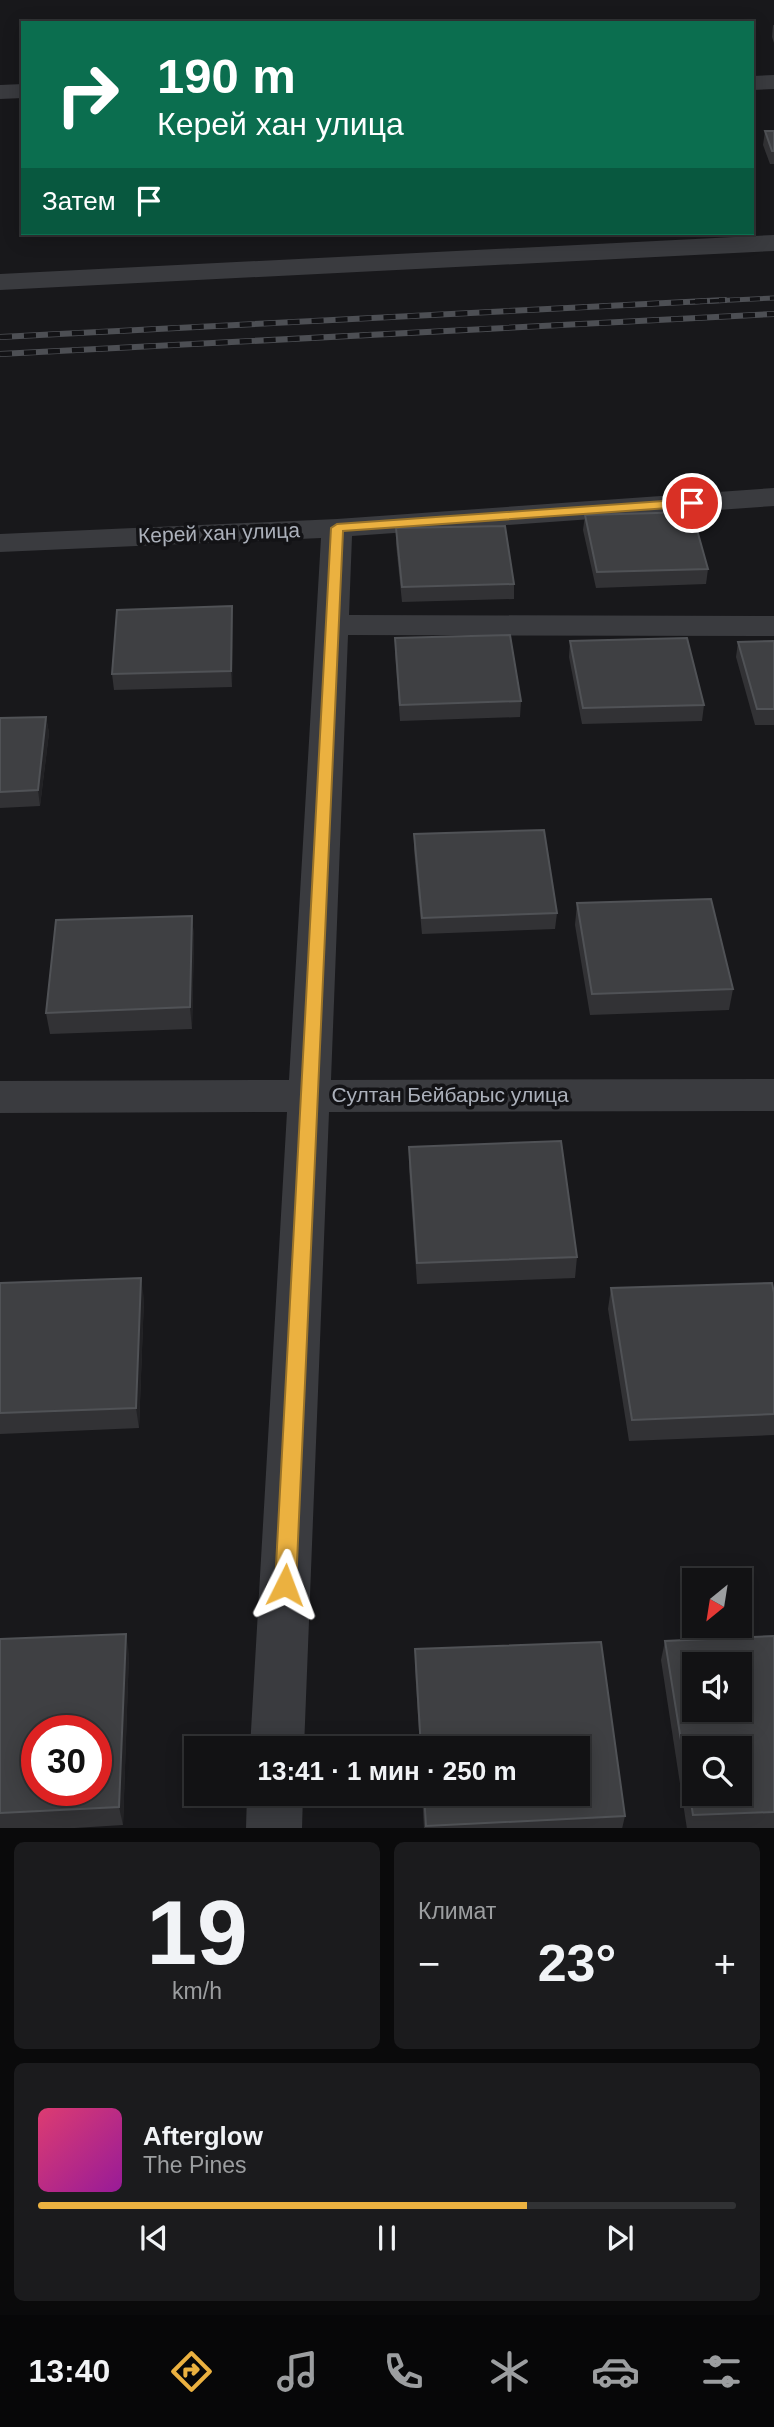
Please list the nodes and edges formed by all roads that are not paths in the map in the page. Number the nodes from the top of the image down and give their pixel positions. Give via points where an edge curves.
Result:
1 (774, 82) edge
2 (754, 83) edge
3 (21, 91) edge
4 (0, 92) edge
5 (774, 243) edge
6 (0, 282) edge
7 (774, 498) edge
8 (337, 528) junction
9 (0, 542) edge
10 (332, 625) junction
11 (774, 626) edge
12 (774, 1095) edge
13 (308, 1096) junction
14 (0, 1097) edge
15 (278, 1736) edge
16 (275, 1806) edge
17 (274, 1828) edge

1 - 2 street
3 - 4 street
5 - 6 street
7 - 8 street, Керей хан улица
8 - 9 street, Керей хан улица
8 - 10 street
10 - 11 street
10 - 13 street
12 - 13 street, Султан Бейбарыс улица
13 - 14 street, Султан Бейбарыс улица
13 - 15 street
16 - 17 street

